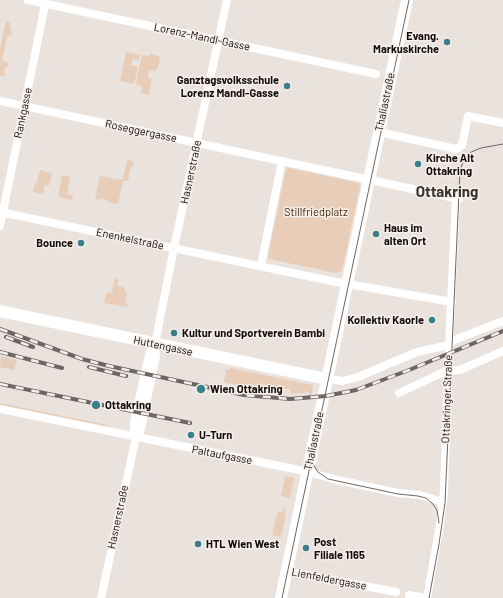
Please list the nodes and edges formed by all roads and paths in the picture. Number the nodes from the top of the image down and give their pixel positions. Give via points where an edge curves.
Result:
1 (28, 0) edge
2 (227, 0) edge
3 (407, 0) edge
4 (46, 2) edge
5 (218, 41) junction
6 (376, 74) dead end
7 (0, 101) edge
8 (25, 106) junction
9 (503, 123) edge
10 (379, 132) junction
11 (197, 142) junction
12 (282, 161) junction
13 (369, 180) junction
14 (1, 212) edge
15 (0, 226) edge
16 (174, 248) junction
17 (261, 265) junction
18 (347, 284) junction
19 (452, 302) junction
20 (0, 311) edge
21 (503, 321) edge
22 (155, 344) junction
23 (449, 345) junction
24 (503, 351) edge
25 (450, 370) junction
26 (327, 379) junction
27 (399, 393) dead end
28 (0, 409) edge
29 (136, 437) junction
30 (308, 471) junction
31 (443, 502) junction
32 (286, 571) junction
33 (396, 592) dead end
34 (409, 595) dead end
35 (101, 598) edge
36 (280, 598) edge
37 (427, 598) edge

1 - 4 street, Lorenz-Mandl-Gasse
2 - 5 street, Hasnerstraße
3 - 10 main road, Thaliastraße
4 - 5 street, Lorenz-Mandl-Gasse
4 - 8 street, Rankgasse
5 - 6 street, Lorenz-Mandl-Gasse
5 - 11 street, Hasnerstraße
7 - 8 street, Roseggergasse
8 - 11 street, Roseggergasse
8 - 14 street, Rankgasse
9 - 10 street via 468,116 462,145 458,149
10 - 13 main road, Thaliastraße
11 - 12 street, Roseggergasse
11 - 16 street, Hasnerstraße
12 - 13 street
12 - 17 street
13 - 18 main road
13 - 19 street, Ottakringer Straße via 457,199
14 - 15 street, Rankgasse
14 - 16 street, Enenkelstraße
16 - 17 street, Enenkelstraße
16 - 22 street, Hasnerstraße
17 - 18 street
18 - 19 street
18 - 26 main road, Thaliastraße
19 - 23 street, Ottakringer Straße
20 - 22 main road, Huttengasse
21 - 23 street via 452,341
22 - 26 main road, Huttengasse
22 - 29 street, Hasnerstraße via 156,356 140,432
23 - 25 street, Ottakringer Straße
23 - 26 street via 417,352 350,380
24 - 25 street via 460,370
25 - 27 street
25 - 31 street, Ottakringer Straße
26 - 30 main road, Thaliastraße
28 - 29 street, Paltaufgasse
29 - 30 street, Paltaufgasse
29 - 35 street, Hasnerstraße
30 - 31 street, Paltaufgasse via 333,479 398,493 420,495
30 - 32 main road, Thaliastraße
31 - 37 street, Ottakringer Straße
32 - 33 street, Lienfeldergasse
32 - 36 main road, Thaliastraße
34 - 37 street

